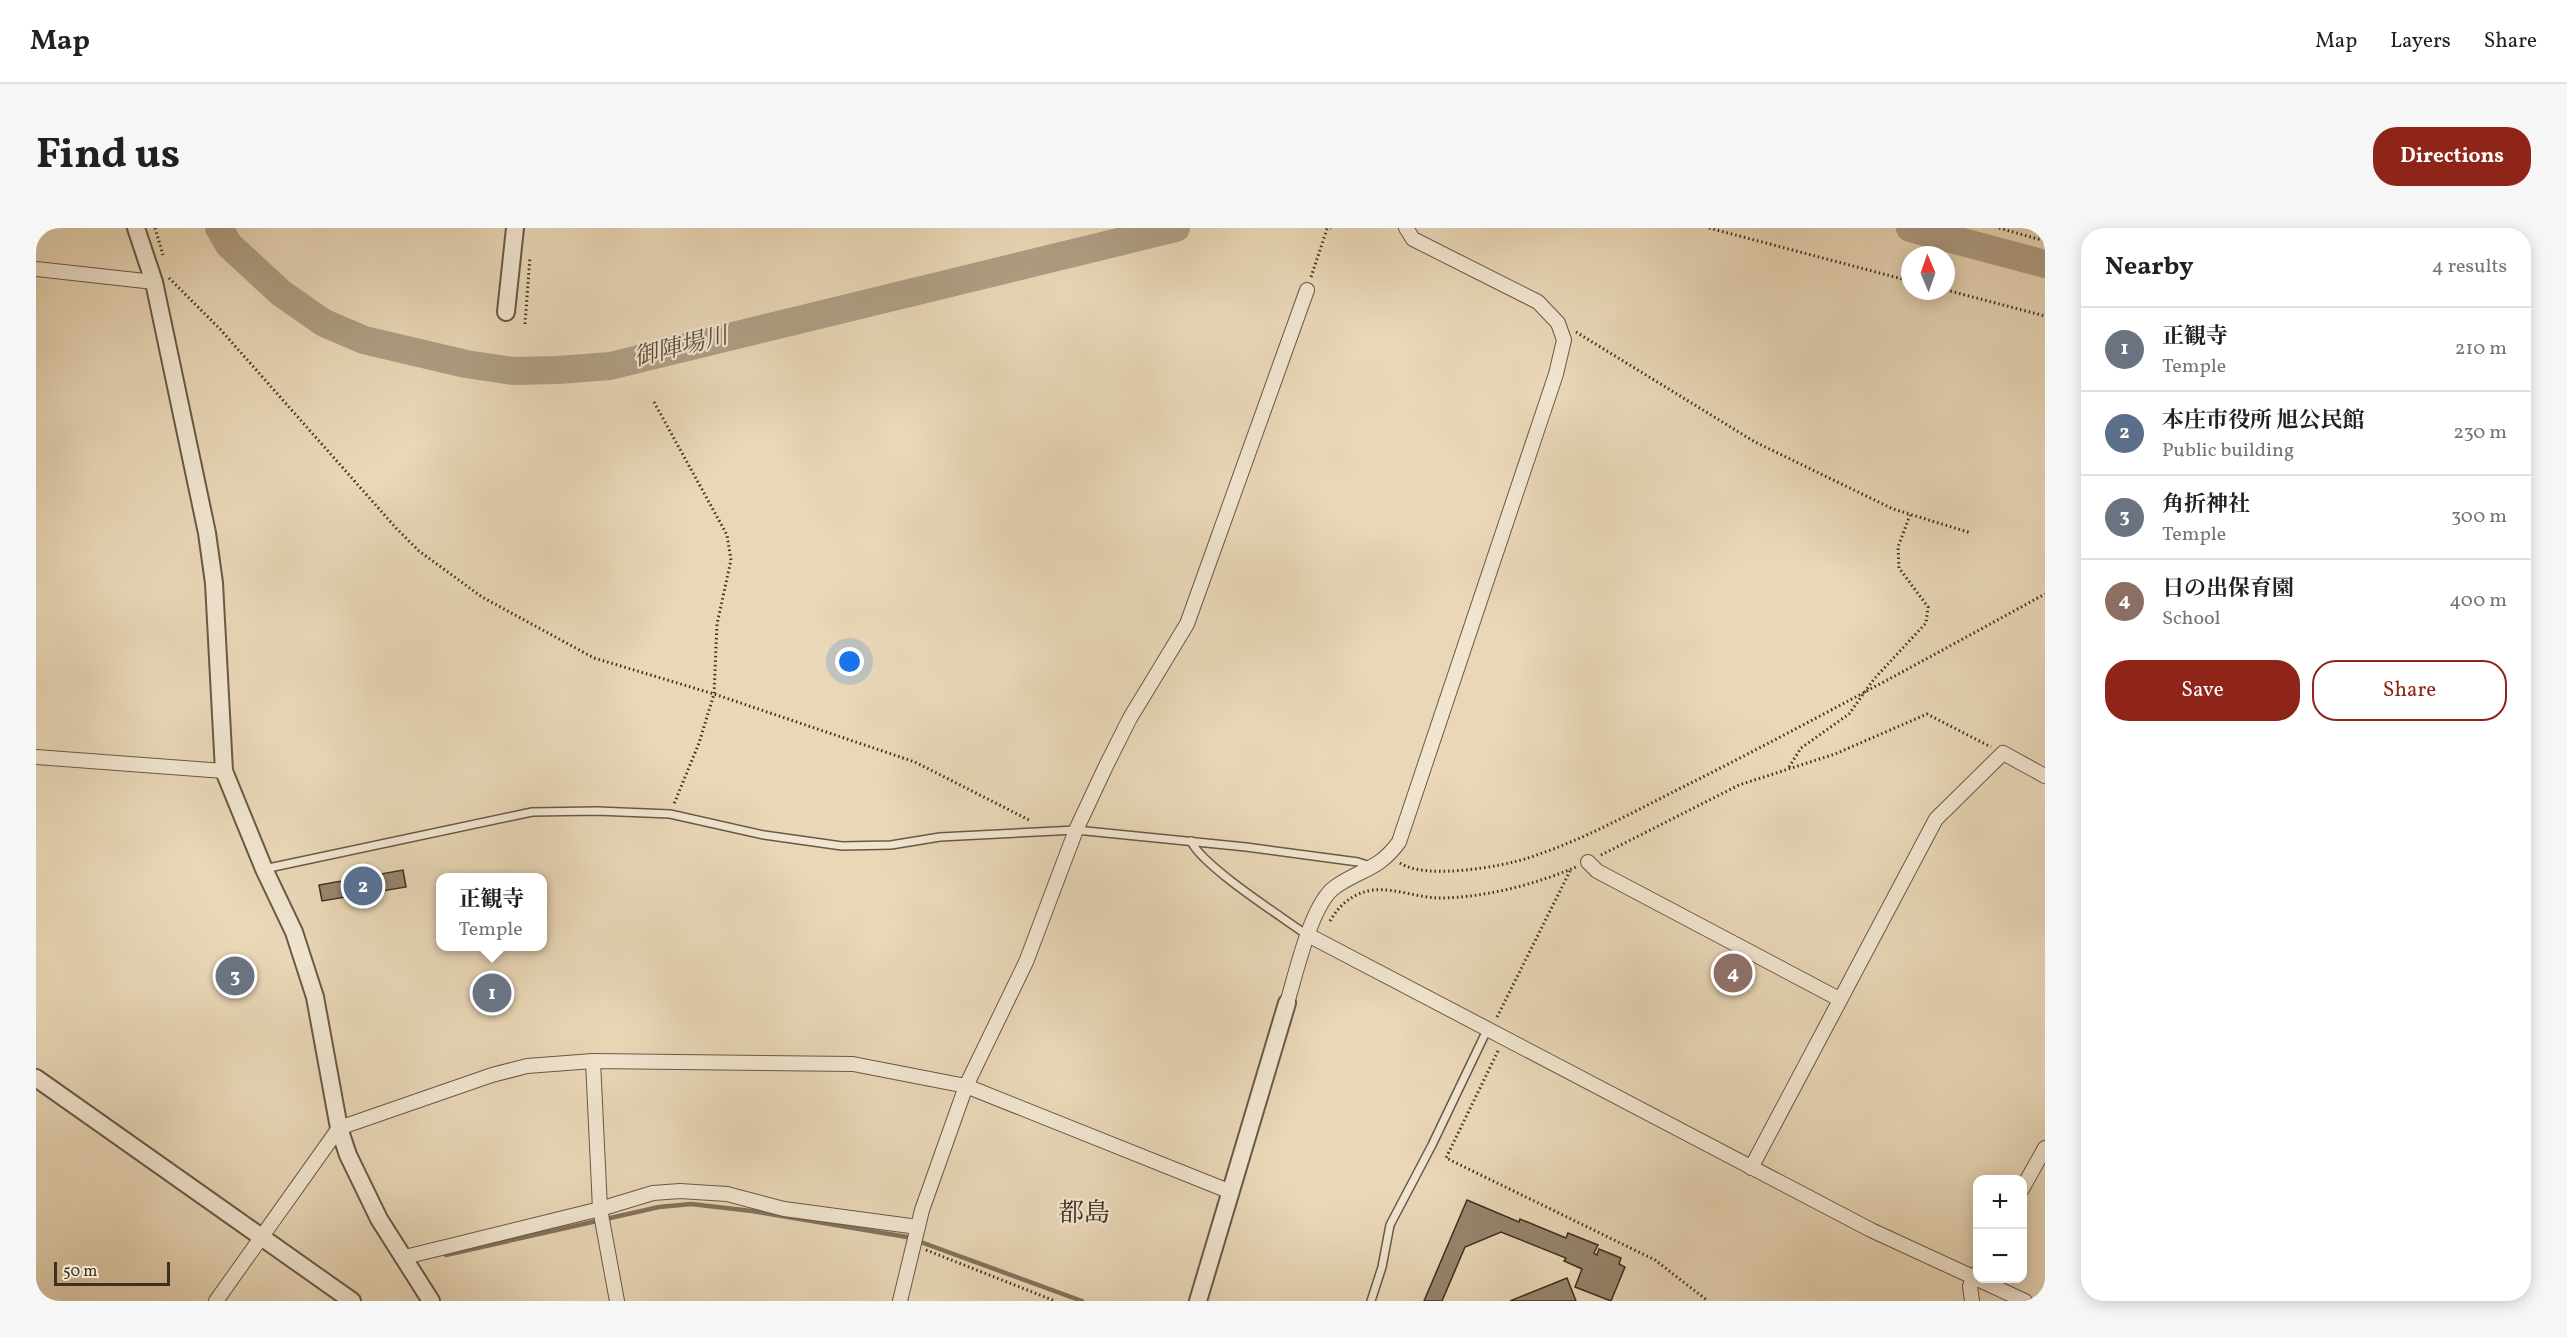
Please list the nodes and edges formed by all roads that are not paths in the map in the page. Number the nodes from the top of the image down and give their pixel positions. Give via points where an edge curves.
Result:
1 (136, 228) edge
2 (515, 228) edge
3 (1406, 228) edge
4 (36, 269) edge
5 (161, 277) junction
6 (1307, 290) road end
7 (506, 312) dead end
8 (36, 757) edge
9 (224, 771) junction
10 (2045, 776) edge
11 (1076, 830) junction
12 (1191, 841) junction
13 (1588, 862) road end
14 (1374, 868) junction
15 (264, 869) junction
16 (1313, 938) junction
17 (1839, 999) junction
18 (1287, 1003) joint
19 (1487, 1030) junction
20 (593, 1060) junction
21 (36, 1077) edge
22 (966, 1086) junction
23 (339, 1128) junction
24 (2045, 1148) edge
25 (1751, 1168) junction
26 (2027, 1180) edge
27 (1231, 1192) junction
28 (600, 1209) junction
29 (918, 1227) junction
30 (262, 1235) junction
31 (405, 1257) junction
32 (1973, 1274) edge
33 (1973, 1280) edge
34 (1991, 1283) edge
35 (216, 1301) edge
36 (352, 1301) edge
37 (431, 1301) edge
38 (617, 1301) edge
39 (900, 1301) edge
40 (1198, 1301) edge
41 (1371, 1301) edge
42 (1972, 1301) edge
43 (2025, 1301) edge

1 - 5 street via 147,260
2 - 7 street
3 - 14 street via 1413,239 1538,302 1557,323 1564,340 1556,374 1399,842
4 - 5 street
5 - 9 street via 214,583
6 - 11 street via 1187,624 1130,718
8 - 9 street
9 - 15 street
10 - 17 street via 2003,753 1936,819
11 - 12 lane
11 - 15 lane via 842,846 764,835 670,814 532,812
11 - 22 street via 1026,962
12 - 14 lane via 1358,862
12 - 16 lane via 1195,850 1237,884
13 - 17 street via 1597,871
14 - 16 street via 1328,892 1321,903
15 - 23 street via 294,932 315,997
16 - 18 street
16 - 19 street
17 - 25 street
18 - 27 street
19 - 25 street
19 - 41 lane via 1390,1225
20 - 22 street via 853,1064
20 - 23 street via 527,1066 492,1075
20 - 28 street
21 - 30 street
22 - 27 street
22 - 29 street
23 - 30 street
23 - 31 street via 379,1220
24 - 26 street
25 - 32 street via 1871,1230
27 - 40 street
28 - 29 street via 653,1193 680,1191 727,1194 784,1209
28 - 31 street
28 - 38 street
29 - 39 street
30 - 35 street
30 - 36 street
31 - 37 street
33 - 42 street
34 - 43 street

